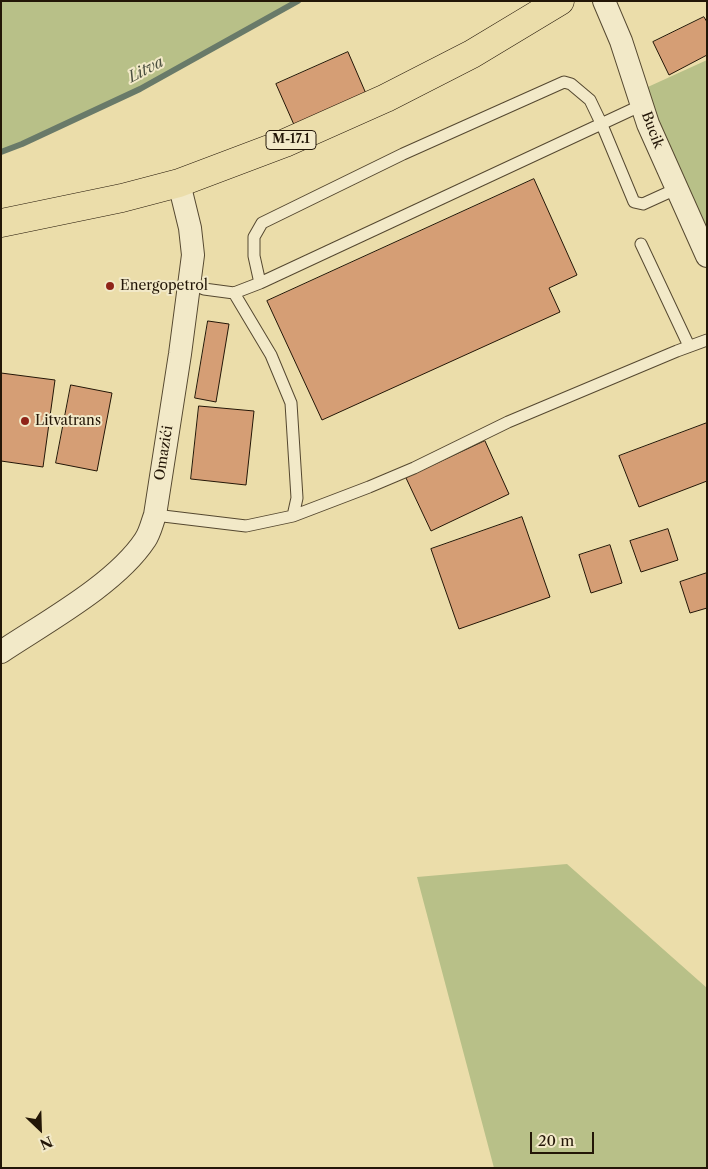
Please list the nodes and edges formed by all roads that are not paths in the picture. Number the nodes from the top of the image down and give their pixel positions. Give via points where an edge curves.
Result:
1 (560, 1) edge
2 (604, 1) edge
3 (642, 105) junction
4 (602, 124) junction
5 (179, 183) junction
6 (676, 188) junction
7 (1, 223) edge
8 (641, 244) dead end
9 (707, 256) edge
10 (189, 282) junction
11 (260, 283) junction
12 (234, 293) junction
13 (707, 340) edge
14 (689, 346) junction
15 (155, 515) junction
16 (293, 516) junction
17 (1, 652) edge

1 - 5 main road, M-17.1 via 472,54 386,98
2 - 3 street, Bucik
3 - 4 lane
3 - 6 street, Bucik
4 - 6 lane via 634,202 643,204
4 - 11 lane
4 - 11 lane via 590,100 564,82 402,154 262,223 254,237
5 - 7 main road, M-17.1
5 - 10 street, Omazići via 193,255
6 - 9 street, Bucik
8 - 14 lane
10 - 12 lane via 204,289
10 - 15 street, Omazići
11 - 12 lane
12 - 16 lane via 271,355 292,403 297,498
13 - 14 lane
14 - 16 lane via 508,422 396,476
15 - 16 lane via 246,526
15 - 17 street, Omazići via 146,539 96,590

